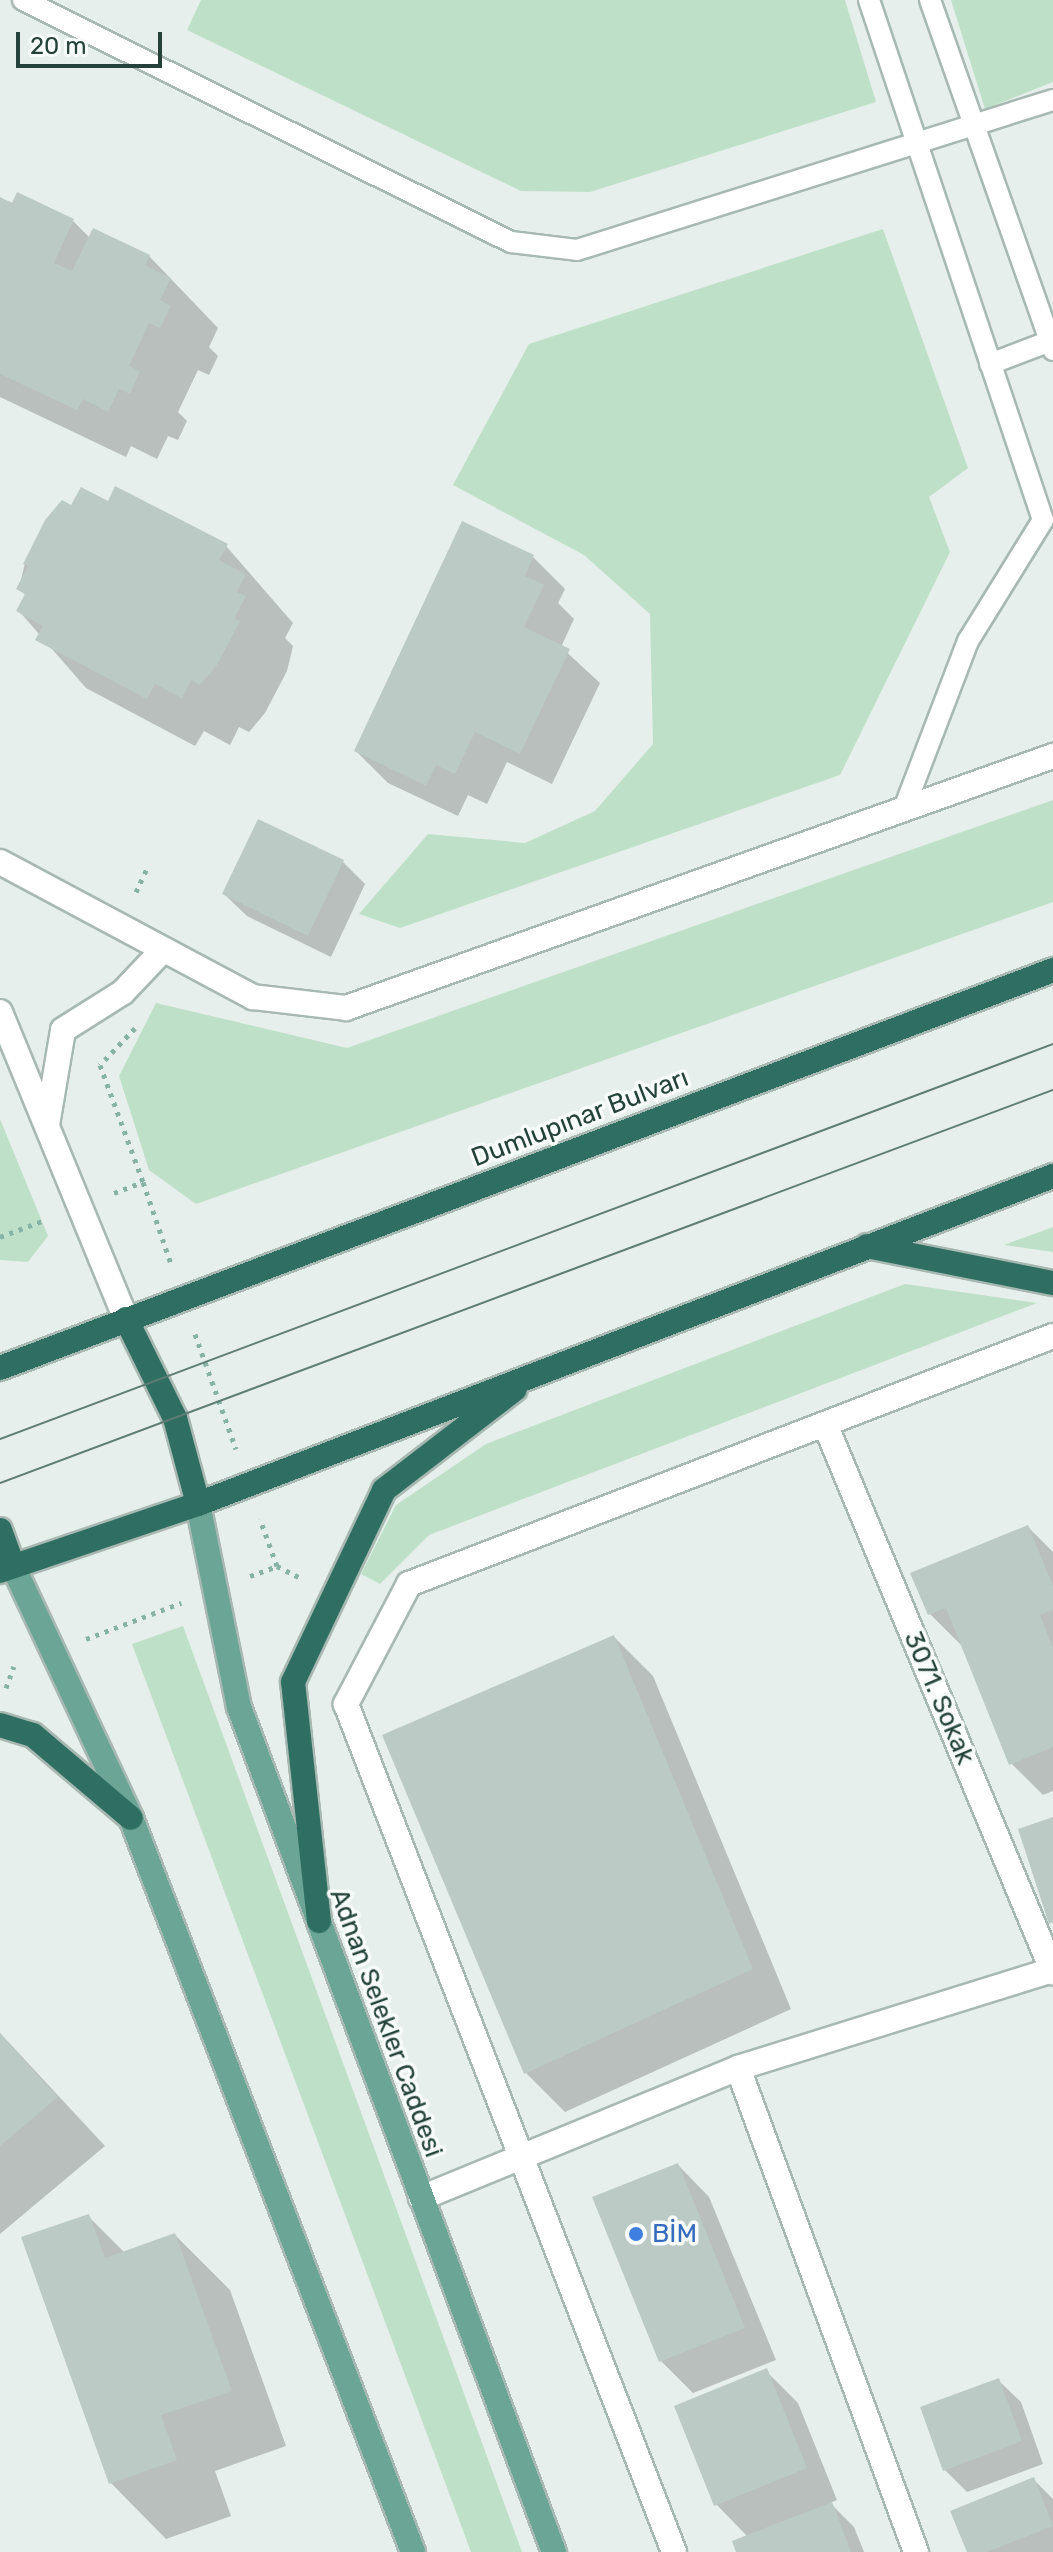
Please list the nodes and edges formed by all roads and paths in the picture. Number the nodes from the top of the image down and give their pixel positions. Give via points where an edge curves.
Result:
1 (23, 0) edge
2 (869, 0) edge
3 (930, 0) edge
4 (1053, 100) edge
5 (974, 127) junction
6 (917, 146) junction
7 (1052, 343) edge
8 (990, 364) junction
9 (1053, 756) edge
10 (904, 809) junction
11 (0, 862) edge
12 (160, 953) junction
13 (1053, 970) edge
14 (0, 1012) edge
15 (47, 1125) junction
16 (1053, 1176) edge
17 (864, 1245) junction
18 (1053, 1283) edge
19 (126, 1319) junction
20 (1053, 1336) edge
21 (0, 1368) edge
22 (537, 1372) junction
23 (825, 1424) junction
24 (198, 1504) junction
25 (0, 1530) edge
26 (7, 1568) edge
27 (0, 1725) edge
28 (131, 1818) junction
29 (319, 1921) junction
30 (1053, 1971) edge
31 (738, 2068) junction
32 (520, 2157) junction
33 (421, 2198) junction
34 (413, 2552) edge
35 (554, 2552) edge
36 (674, 2552) edge
37 (916, 2552) edge

1 - 6 lane via 511,242 577,250
2 - 6 lane
3 - 5 lane
4 - 5 lane
5 - 6 lane
5 - 7 lane
6 - 8 lane
7 - 8 lane
8 - 10 lane via 1043,520 968,641
9 - 10 street
10 - 12 street via 346,1008 253,997
11 - 12 street
12 - 15 street via 123,992 63,1030
13 - 19 highway, Dumlupınar Bulvarı
14 - 15 street
15 - 19 street
16 - 17 highway
17 - 18 highway
17 - 22 highway
19 - 21 highway, Dumlupınar Bulvarı
19 - 24 highway via 175,1418
20 - 23 street
22 - 24 highway
22 - 29 highway via 384,1490 293,1682
23 - 30 street, 3071. Sokak
23 - 32 street via 409,1584 346,1704
24 - 26 highway
24 - 29 main road, Adnan Selekler Caddesi via 222,1648
25 - 26 highway
26 - 28 main road
27 - 28 highway via 33,1735
28 - 34 main road
29 - 33 main road, Adnan Selekler Caddesi
30 - 31 street
31 - 32 street
31 - 37 street
32 - 33 street
32 - 36 street
33 - 35 main road, Adnan Selekler Caddesi

